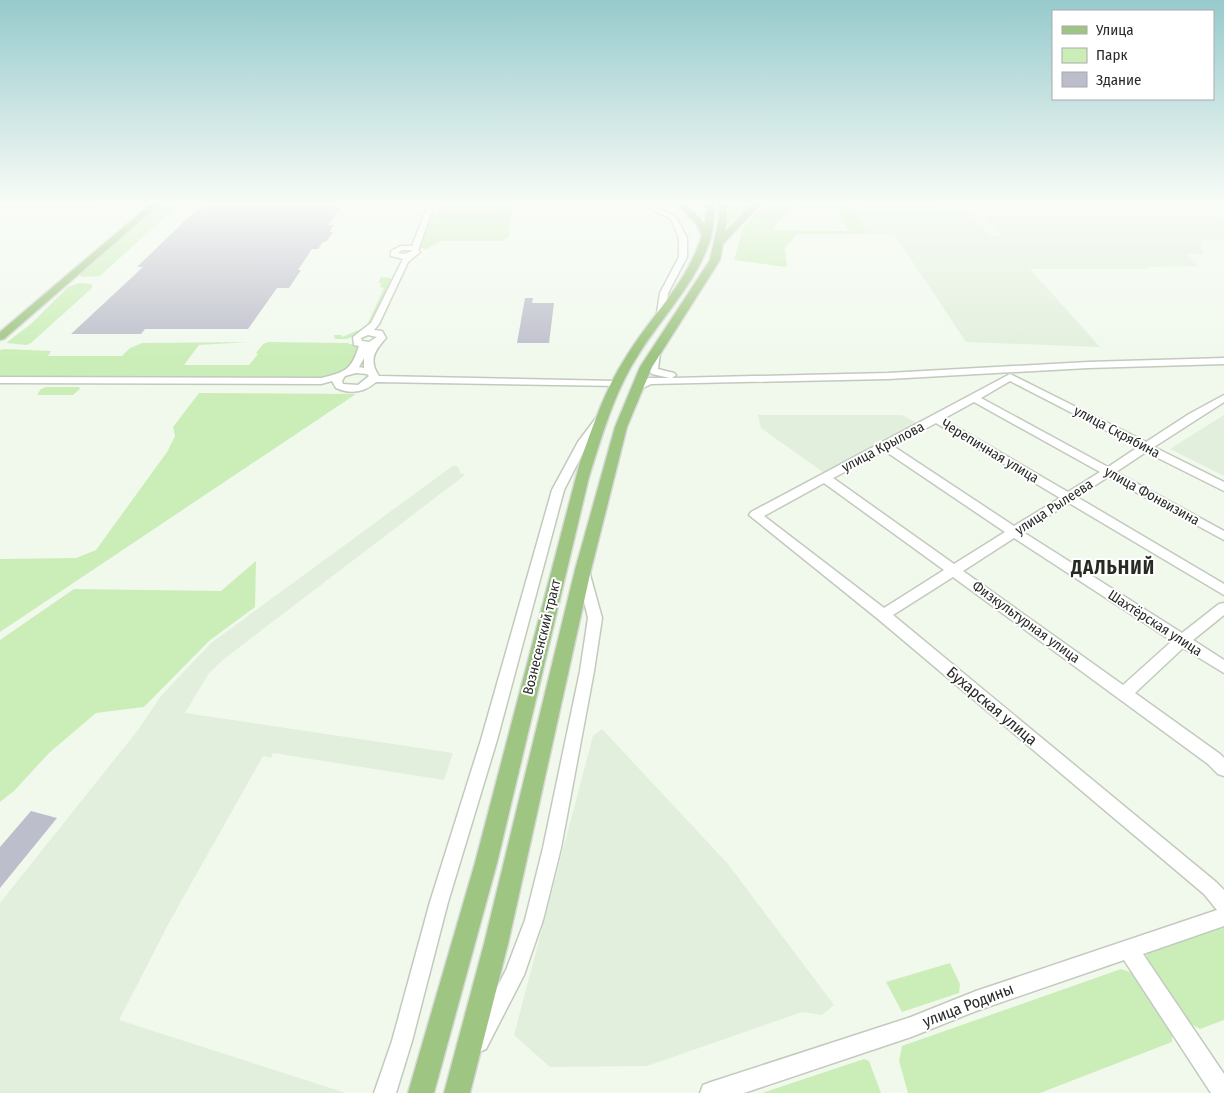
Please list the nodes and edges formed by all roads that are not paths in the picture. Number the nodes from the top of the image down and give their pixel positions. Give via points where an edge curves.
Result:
1 (96, 254) edge
2 (410, 254) edge
3 (683, 254) edge
4 (699, 254) edge
5 (717, 254) edge
6 (661, 313) junction
7 (377, 328) junction
8 (0, 337) edge
9 (375, 344) junction
10 (364, 345) junction
11 (655, 353) junction
12 (1224, 361) edge
13 (350, 371) junction
14 (371, 375) junction
15 (763, 377) junction
16 (1010, 378) joint
17 (0, 380) edge
18 (339, 381) junction
19 (0, 386) edge
20 (627, 386) junction
21 (974, 398) junction
22 (1224, 398) edge
23 (602, 418) junction
24 (936, 419) junction
25 (886, 446) junction
26 (1146, 447) junction
27 (1108, 472) junction
28 (825, 478) junction
29 (1224, 487) edge
30 (1068, 498) junction
31 (755, 515) joint
32 (1014, 532) junction
33 (1224, 536) edge
34 (583, 570) junction
35 (953, 571) junction
36 (1224, 590) edge
37 (1224, 608) edge
38 (883, 615) junction
39 (1182, 640) junction
40 (1224, 667) edge
41 (1125, 693) junction
42 (1224, 769) edge
43 (1224, 904) edge
44 (1224, 917) edge
45 (1128, 949) junction
46 (460, 1086) edge
47 (738, 1088) edge
48 (385, 1093) edge
49 (421, 1093) edge
50 (711, 1093) edge
51 (1224, 1093) edge

1 - 8 main road
2 - 7 street
3 - 6 street via 664,293
4 - 6 main road, Вознесенский тракт
5 - 11 main road, Вознесенский тракт
6 - 20 main road, Вознесенский тракт via 631,358
7 - 9 street via 382,338
7 - 10 street via 356,339 357,343
9 - 10 street
9 - 14 street via 367,367
10 - 13 street via 358,363
11 - 15 street via 653,369 666,375
11 - 20 main road, Вознесенский тракт
12 - 15 street via 888,376
13 - 14 street via 360,369
13 - 18 street
14 - 18 street via 365,386 356,388 345,388
14 - 20 street
15 - 20 street via 649,381
16 - 21 street, улица Крылова
16 - 26 street, улица Скрябина
17 - 18 street
18 - 19 street
20 - 23 main road, Вознесенский тракт
20 - 34 main road, Вознесенский тракт via 620,427
21 - 24 street, улица Крылова
21 - 27 street, улица Фонвизина
22 - 26 street, улица Рылеева
23 - 48 street via 583,442 558,490 489,740
23 - 49 main road, Вознесенский тракт via 582,478 451,996
24 - 25 street, улица Крылова
24 - 30 street, Черепичная улица
25 - 28 street, улица Крылова
25 - 32 street, Шахтёрская улица
26 - 27 street, улица Рылеева
26 - 29 street, улица Скрябина
27 - 30 street, улица Рылеева
27 - 33 street, улица Фонвизина
28 - 31 street, улица Крылова
28 - 35 street, Физкультурная улица
30 - 32 street, улица Рылеева
30 - 36 street, Черепичная улица
31 - 38 street, Бухарская улица
32 - 35 street, улица Рылеева
32 - 39 street, Шахтёрская улица
34 - 46 main road, Вознесенский тракт via 523,833
34 - 46 street via 595,618 552,848 534,920 514,975
35 - 38 street, улица Рылеева
35 - 41 street, Физкультурная улица
37 - 39 street
38 - 43 street, Бухарская улица via 1210,888
39 - 40 street, Шахтёрская улица
39 - 41 street
41 - 42 street, Физкультурная улица
44 - 45 street, улица Родины
45 - 47 street, улица Родины
45 - 51 street
47 - 50 street, улица Родины

